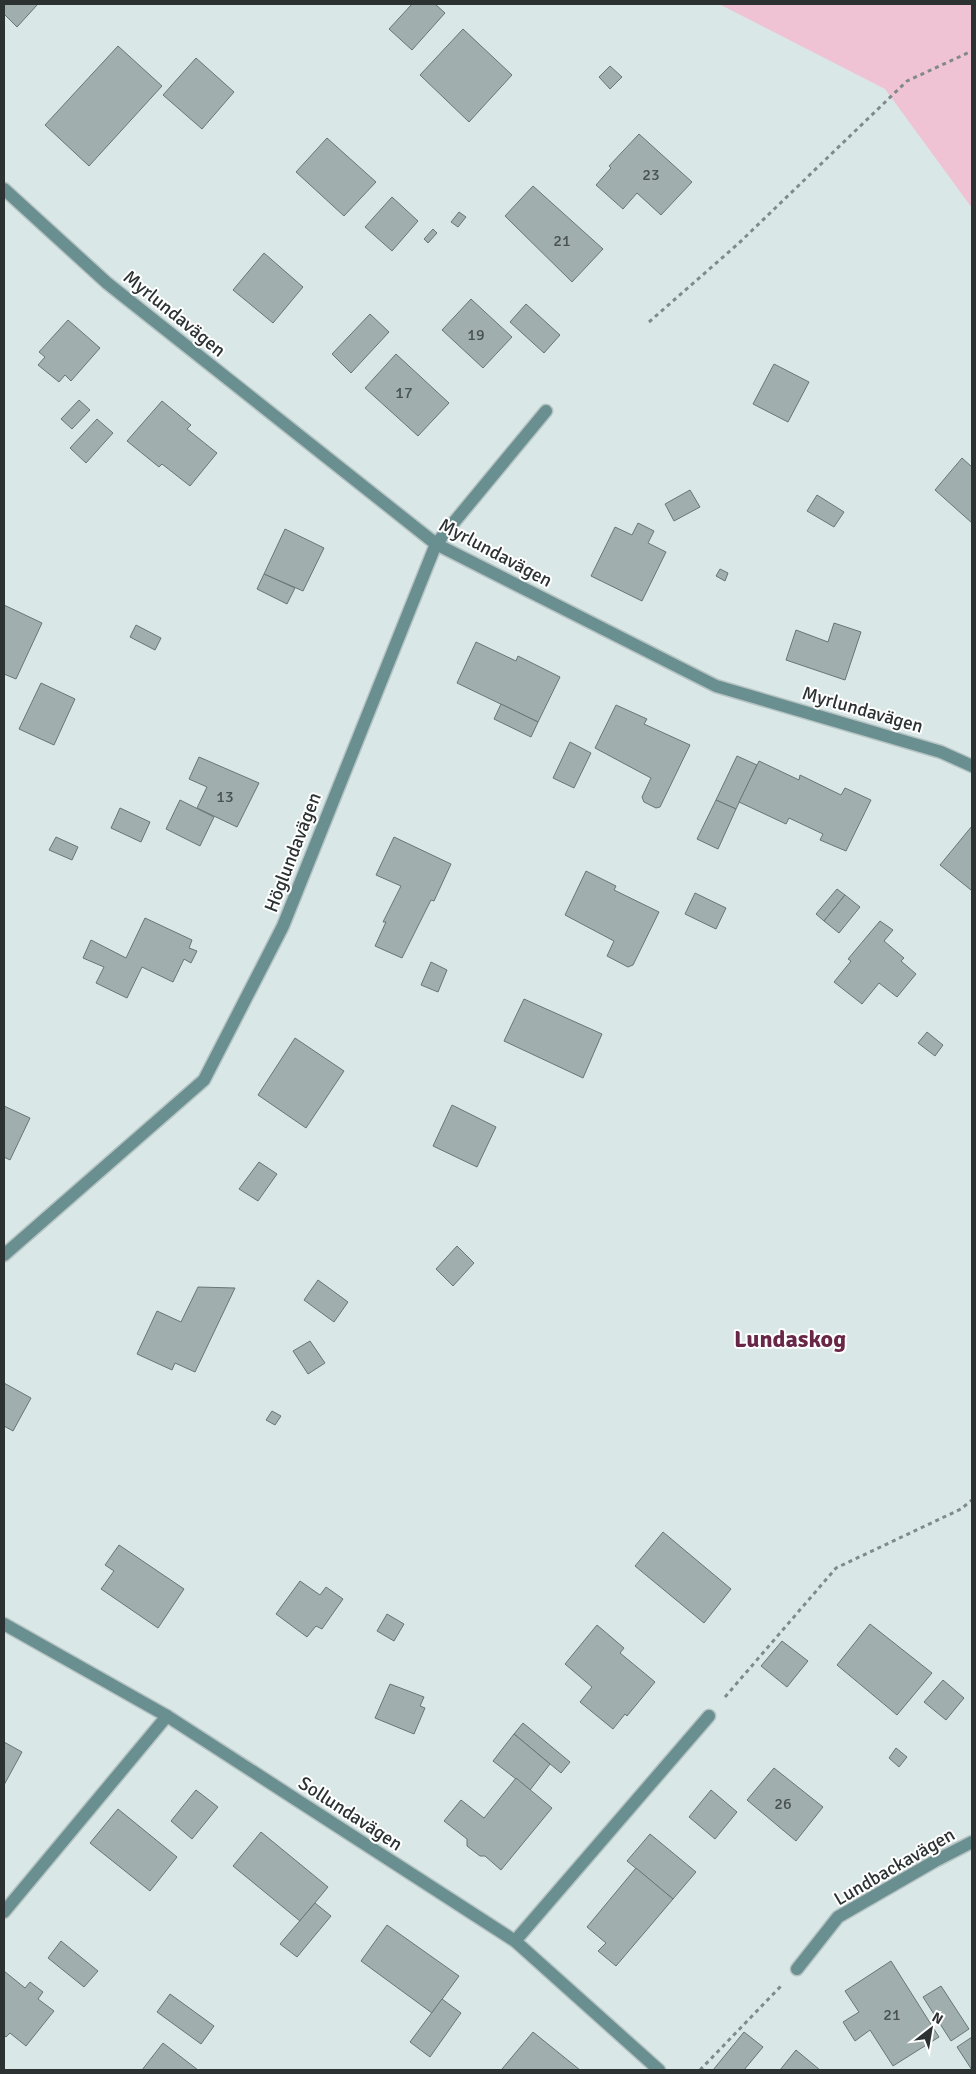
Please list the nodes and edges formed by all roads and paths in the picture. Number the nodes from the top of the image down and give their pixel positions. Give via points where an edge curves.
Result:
1 (972, 51) edge
2 (4, 189) edge
3 (649, 322) dead end
4 (546, 411) dead end
5 (436, 544) junction
6 (972, 766) edge
7 (4, 1255) edge
8 (972, 1500) edge
9 (4, 1624) edge
10 (167, 1716) junction
11 (709, 1716) joint
12 (972, 1842) edge
13 (4, 1912) edge
14 (515, 1941) junction
15 (797, 1969) joint
16 (659, 2070) edge
17 (700, 2070) edge

1 - 3 path via 907,80 739,243
2 - 5 street, Myrlundavägen via 107,283
4 - 5 street, Höglundavägen
5 - 6 street, Myrlundavägen via 716,686 942,752
5 - 7 street, Höglundavägen via 283,926 204,1080
8 - 11 path via 961,1509 836,1568
9 - 10 street, Sollundavägen
10 - 13 street
10 - 14 street, Sollundavägen
11 - 14 street
12 - 15 street, Lundbackavägen via 838,1918
14 - 16 street, Sollundavägen
15 - 17 path

